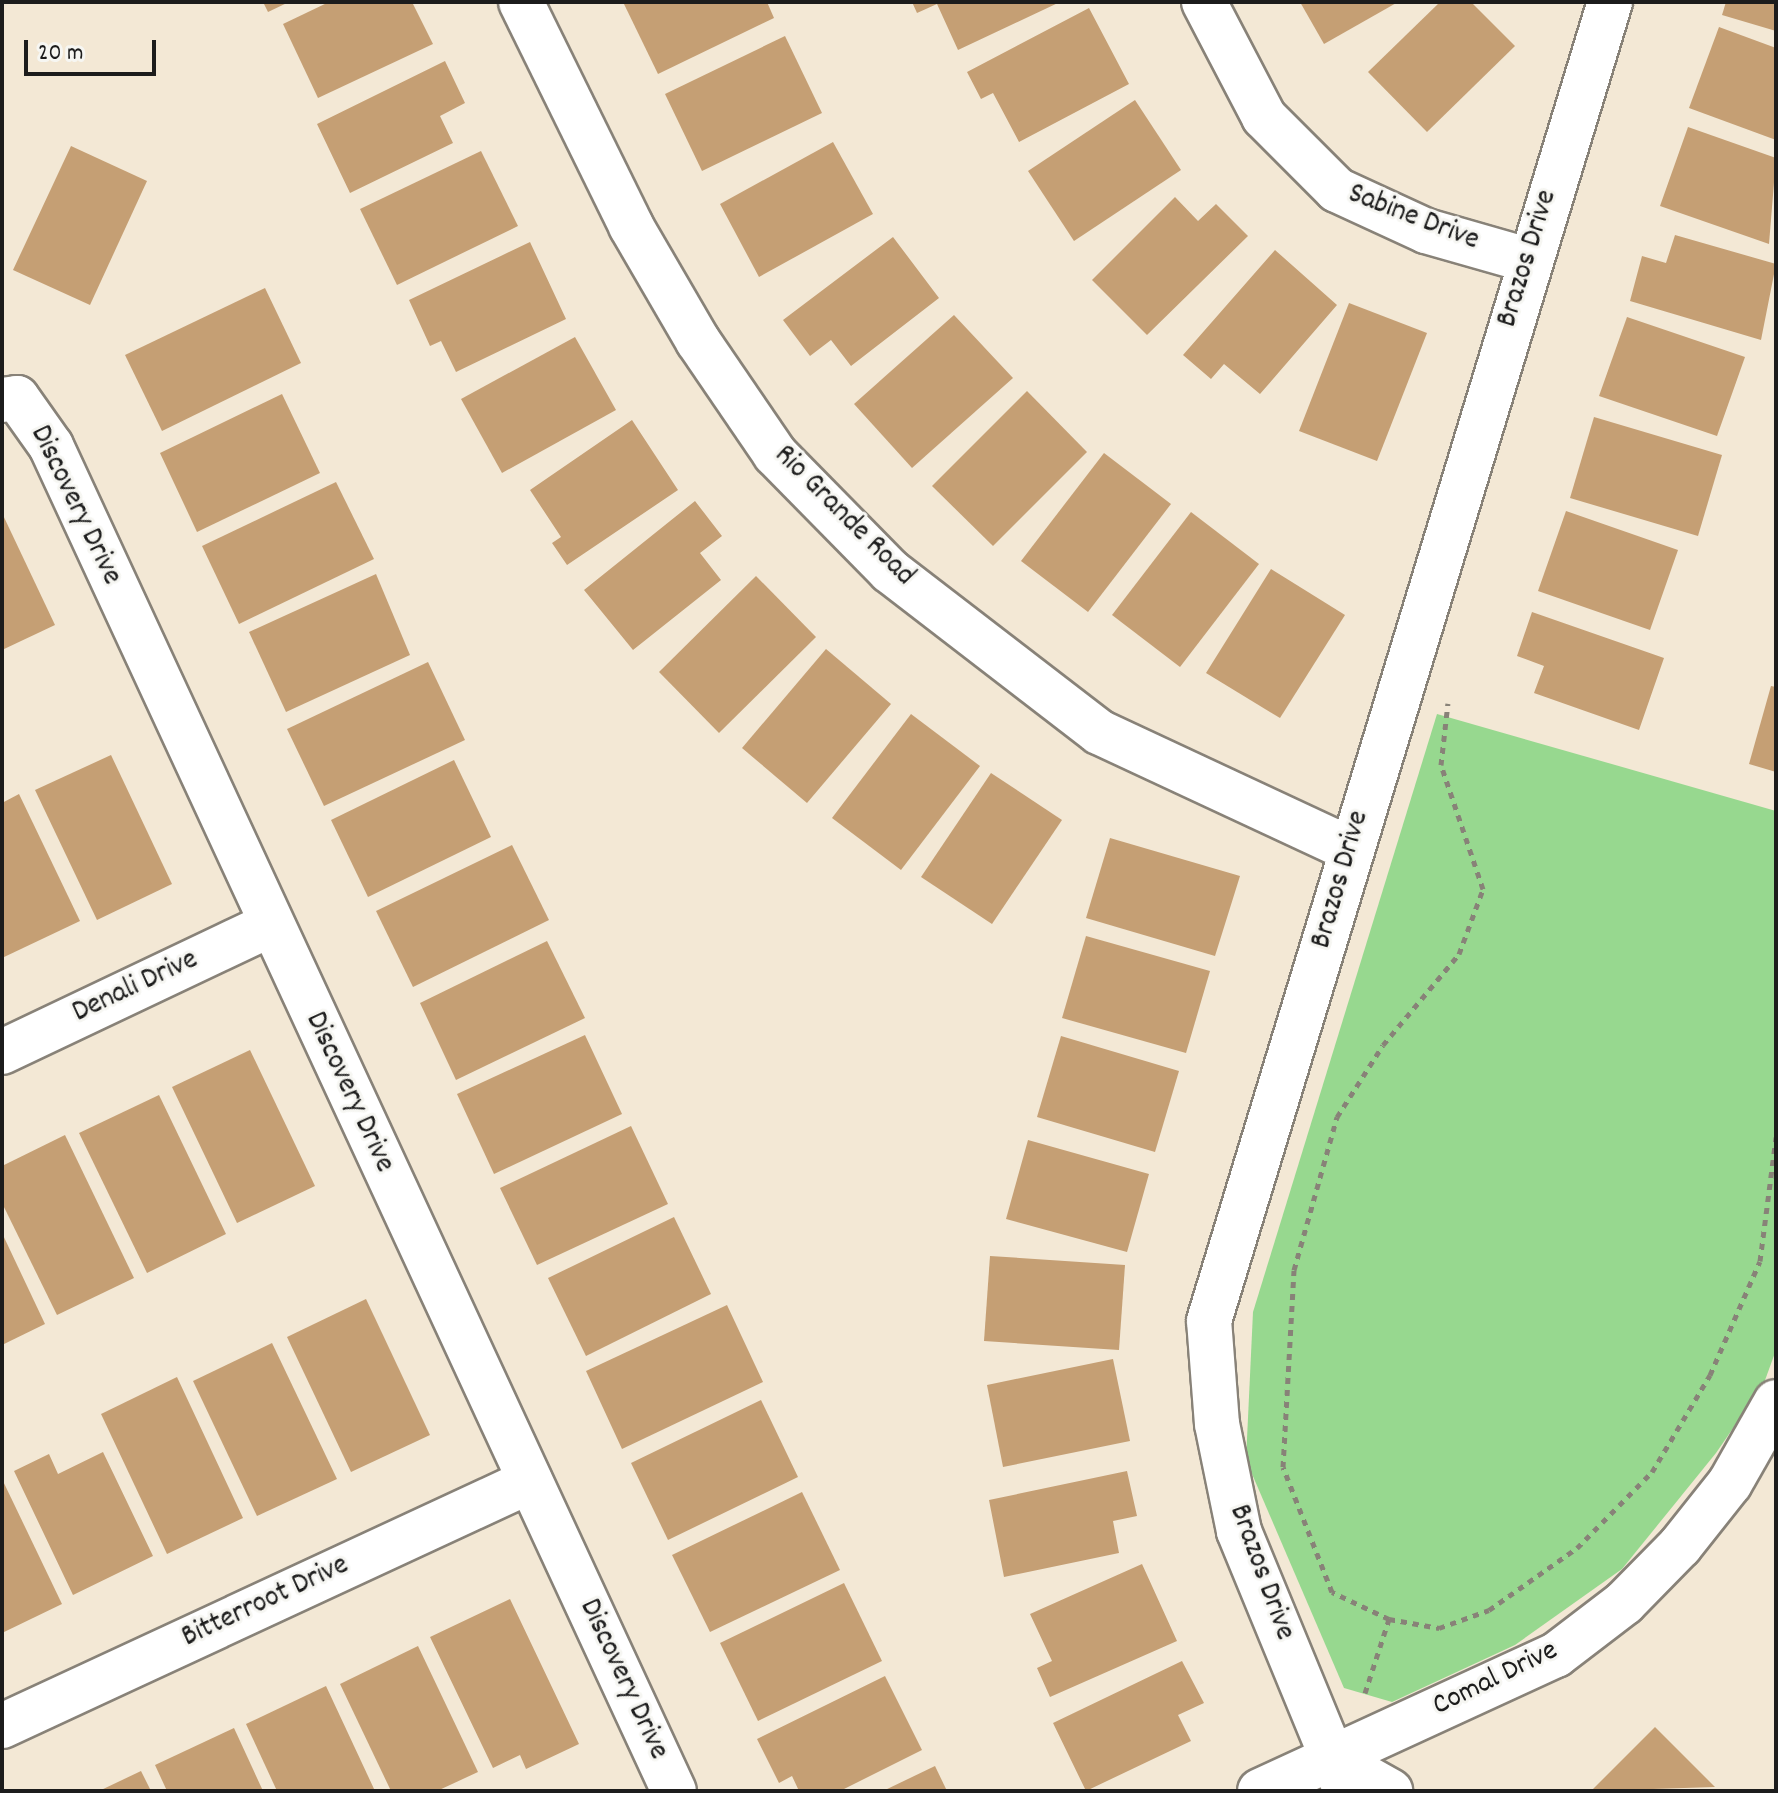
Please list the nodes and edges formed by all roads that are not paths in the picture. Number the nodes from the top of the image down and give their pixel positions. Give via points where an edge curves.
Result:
1 (521, 2) edge
2 (1204, 2) edge
3 (1610, 2) edge
4 (1528, 260) junction
5 (10, 399) edge
6 (1350, 849) junction
7 (269, 925) junction
8 (2, 1052) edge
9 (1776, 1402) edge
10 (530, 1481) junction
11 (2, 1726) edge
12 (1338, 1774) edge
13 (674, 1791) edge
14 (1260, 1791) edge
15 (1390, 1791) edge

1 - 6 street, Rio Grande Road via 631,226 698,341 775,454 858,539 1099,732
2 - 4 street, Sabine Drive via 1264,117 1337,190 1426,231
3 - 4 street, Brazos Drive
4 - 6 street, Brazos Drive
5 - 7 street, Discovery Drive via 51,446
6 - 12 street, Brazos Drive via 1209,1321 1217,1424 1239,1531
7 - 8 street, Denali Drive
7 - 10 street, Discovery Drive
9 - 12 street, Comal Drive via 1730,1483 1624,1603 1556,1655
10 - 11 street, Bitterroot Drive
10 - 13 street, Discovery Drive
12 - 14 street, Comal Drive
12 - 15 street

